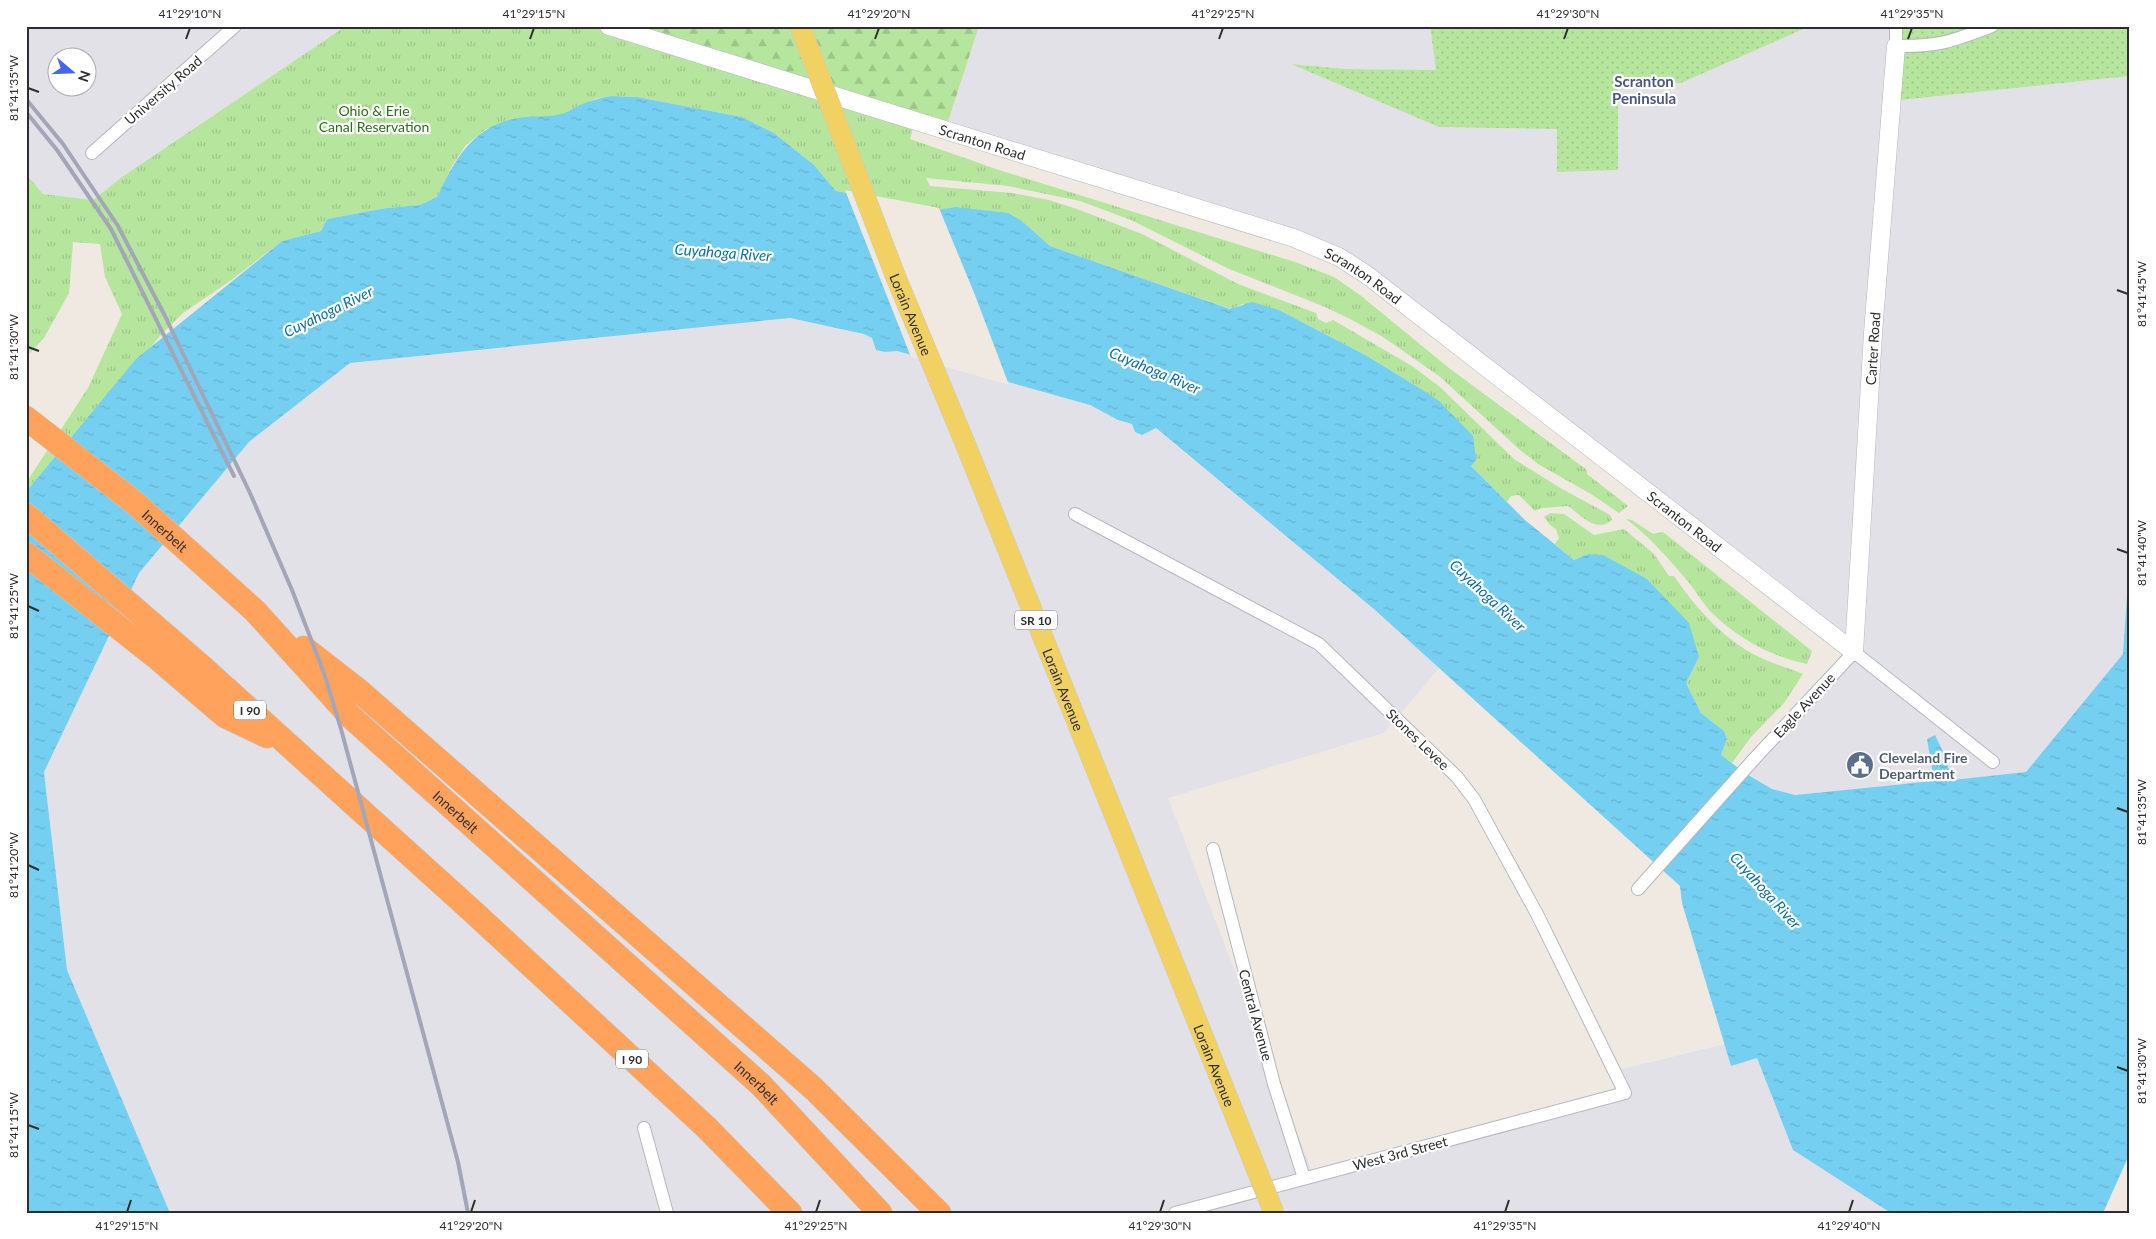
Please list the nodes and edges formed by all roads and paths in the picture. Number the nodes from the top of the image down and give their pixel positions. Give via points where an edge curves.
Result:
1 (235, 26) edge
2 (608, 26) edge
3 (800, 26) edge
4 (1896, 26) edge
5 (1992, 26) edge
6 (1896, 46) junction
7 (92, 153) dead end
8 (26, 418) edge
9 (1075, 514) dead end
10 (26, 515) edge
11 (26, 554) edge
12 (255, 611) junction
13 (1854, 652) junction
14 (290, 747) junction
15 (1993, 762) dead end
16 (1213, 849) dead end
17 (1638, 889) dead end
18 (1625, 1093) joint
19 (644, 1128) dead end
20 (824, 1152) junction
21 (1304, 1178) junction
22 (667, 1213) edge
23 (790, 1213) edge
24 (880, 1213) edge
25 (897, 1213) edge
26 (939, 1213) edge
27 (1175, 1213) edge
28 (1274, 1213) edge

1 - 7 street, University Road
2 - 13 street, Scranton Road via 1294,238 1339,257 1477,358
3 - 28 main road, Lorain Avenue / SR 10, bridge via 895,275
4 - 6 street, Carter Road
5 - 6 street via 1938,45
6 - 13 street, Carter Road
8 - 12 highway, Innerbelt via 136,503
9 - 18 street, Stones Levee via 1319,644 1458,777 1474,799 1537,914
10 - 14 highway, I 90
11 - 14 highway via 225,716
12 - 20 highway, Innerbelt via 351,717 761,1085
12 - 26 highway via 358,690 684,973 814,1089
13 - 15 street, Scranton Road
13 - 17 street, Eagle Avenue
14 - 23 highway, I 90 via 707,1128
16 - 21 street, Central Avenue via 1272,1076
18 - 21 street, West 3rd Street
19 - 22 street
20 - 24 highway, Innerbelt
20 - 25 highway
21 - 27 street, West 3rd Street

